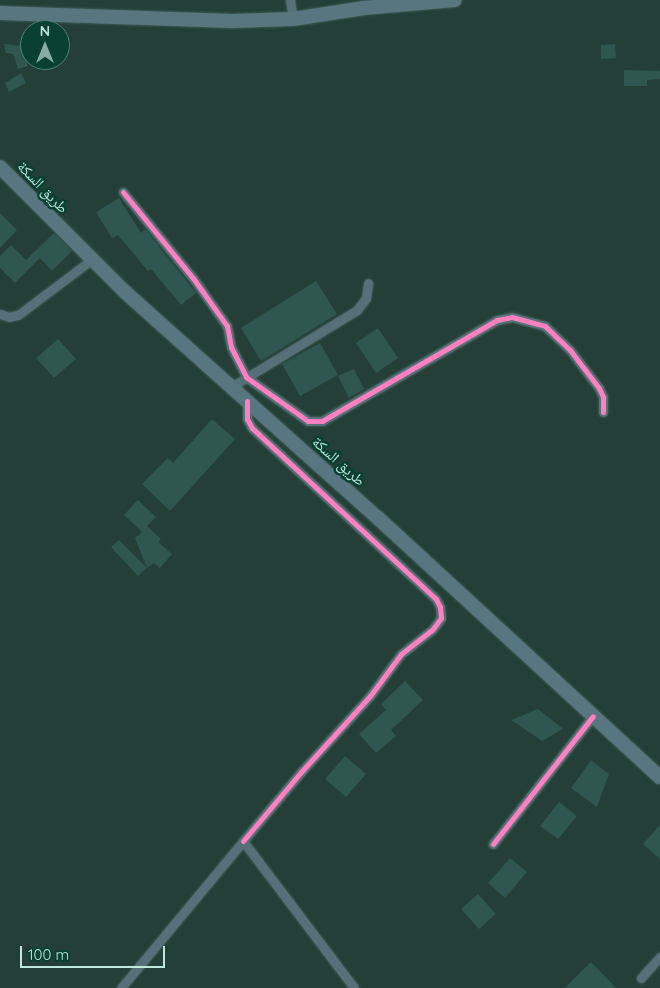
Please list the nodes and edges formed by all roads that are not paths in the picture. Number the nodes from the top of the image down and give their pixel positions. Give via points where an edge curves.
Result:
1 (290, 0) edge
2 (455, 0) edge
3 (0, 13) edge
4 (293, 19) junction
5 (0, 167) edge
6 (123, 192) dead end
7 (91, 260) junction
8 (368, 283) dead end
9 (0, 314) edge
10 (246, 377) junction
11 (231, 387) junction
12 (247, 401) junction
13 (602, 412) dead end
14 (594, 716) junction
15 (660, 777) edge
16 (244, 841) junction
17 (492, 844) dead end
18 (660, 957) edge
19 (641, 978) dead end
20 (121, 988) edge
21 (354, 988) edge

1 - 4 street
2 - 4 main road via 364,8
3 - 4 main road via 232,21
5 - 7 main road, طريق السكة
6 - 10 street via 193,278 227,326 231,347
7 - 9 street via 18,315
7 - 11 main road, طريق السكة
8 - 10 street via 363,305 357,310
10 - 11 street
10 - 13 street via 308,421 322,421 497,320 512,317 545,326 570,350 599,388
11 - 12 main road, طريق السكة
12 - 14 main road, طريق السكة
12 - 16 street via 247,419 252,428 436,600 441,618 432,630 401,654 370,696
14 - 15 main road, طريق السكة
14 - 17 street
16 - 20 street
16 - 21 street
18 - 19 street

